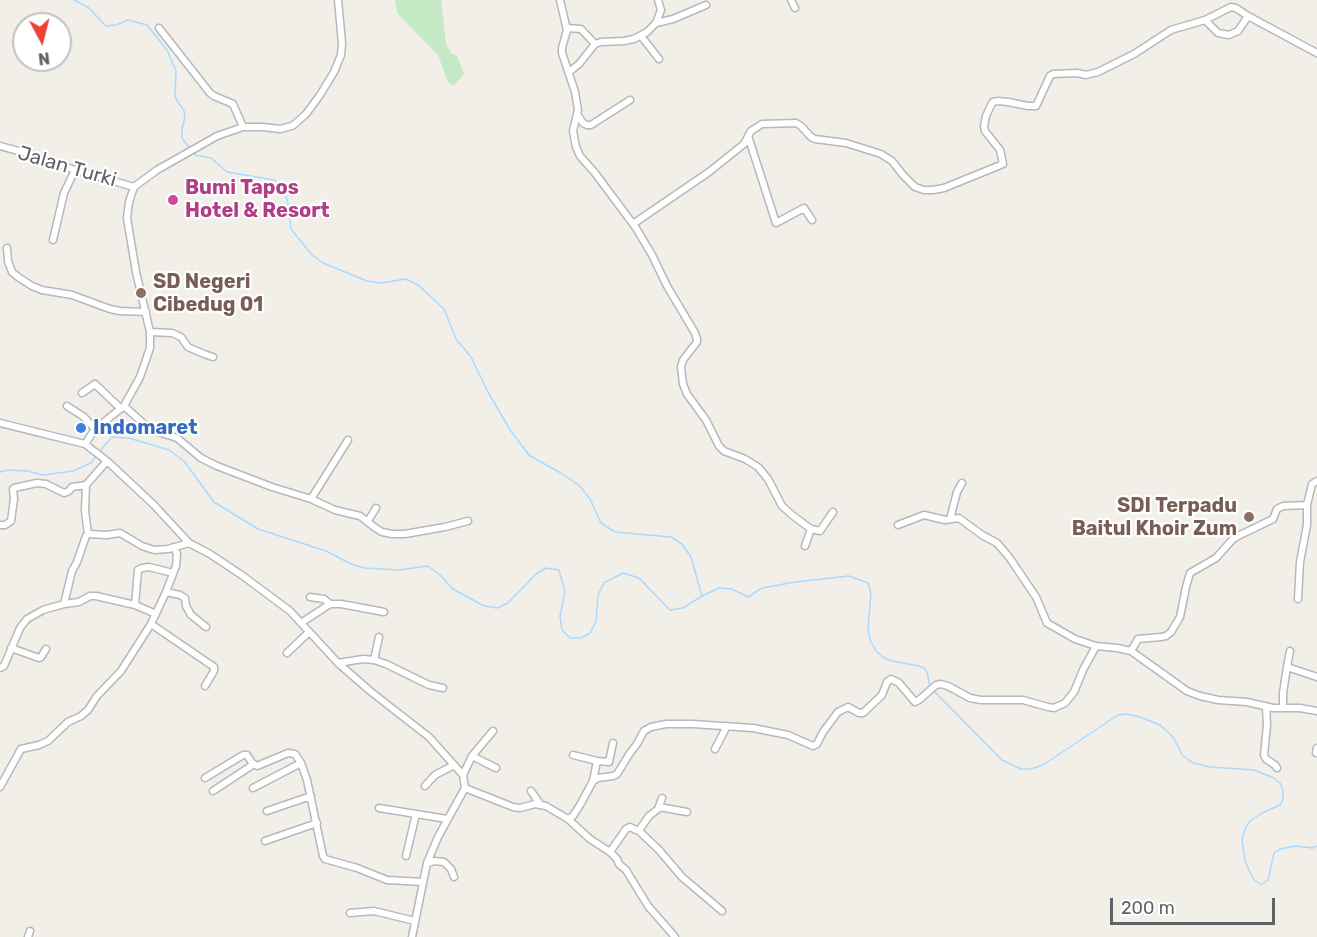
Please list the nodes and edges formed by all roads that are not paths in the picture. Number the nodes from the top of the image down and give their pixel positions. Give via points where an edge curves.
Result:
1 (338, 0) edge
2 (560, 0) edge
3 (658, 0) edge
4 (791, 0) edge
5 (706, 4) dead end
6 (795, 8) dead end
7 (1248, 16) junction
8 (1205, 20) junction
9 (656, 22) junction
10 (159, 28) dead end
11 (567, 28) junction
12 (641, 36) junction
13 (595, 44) junction
14 (1317, 53) edge
15 (659, 59) dead end
16 (568, 72) junction
17 (630, 99) dead end
18 (577, 114) junction
19 (243, 127) junction
20 (748, 135) junction
21 (0, 146) edge
22 (75, 170) junction
23 (134, 187) junction
24 (812, 220) dead end
25 (633, 224) junction
26 (53, 240) dead end
27 (7, 248) dead end
28 (0, 258) edge
29 (8, 261) junction
30 (146, 312) junction
31 (150, 332) junction
32 (213, 357) dead end
33 (82, 393) dead end
34 (68, 406) dead end
35 (123, 407) junction
36 (0, 423) edge
37 (95, 429) junction
38 (348, 440) dead end
39 (85, 444) junction
40 (107, 460) junction
41 (1317, 481) edge
42 (962, 483) dead end
43 (86, 485) junction
44 (311, 499) junction
45 (1307, 505) junction
46 (376, 508) dead end
47 (833, 512) dead end
48 (950, 519) junction
49 (468, 521) dead end
50 (368, 522) junction
51 (0, 525) edge
52 (898, 525) dead end
53 (811, 529) junction
54 (88, 534) junction
55 (189, 543) junction
56 (805, 546) dead end
57 (174, 548) junction
58 (173, 573) junction
59 (166, 592) junction
60 (310, 597) dead end
61 (1298, 599) dead end
62 (64, 604) junction
63 (135, 604) junction
64 (330, 604) junction
65 (384, 612) dead end
66 (156, 614) junction
67 (301, 623) junction
68 (151, 624) junction
69 (206, 627) dead end
70 (309, 633) junction
71 (379, 637) dead end
72 (1096, 646) junction
73 (11, 648) junction
74 (46, 649) dead end
75 (1131, 651) junction
76 (1290, 651) dead end
77 (286, 653) dead end
78 (374, 660) junction
79 (338, 663) junction
80 (1287, 667) junction
81 (0, 668) edge
82 (1317, 677) edge
83 (206, 686) dead end
84 (443, 688) dead end
85 (1266, 707) junction
86 (1283, 707) junction
87 (1317, 711) edge
88 (727, 726) junction
89 (494, 731) dead end
90 (613, 743) dead end
91 (715, 749) dead end
92 (573, 755) dead end
93 (472, 756) junction
94 (597, 761) junction
95 (301, 763) junction
96 (254, 764) junction
97 (454, 765) junction
98 (496, 768) dead end
99 (1277, 768) dead end
100 (463, 775) junction
101 (205, 778) dead end
102 (593, 781) junction
103 (425, 786) dead end
104 (0, 787) edge
105 (253, 788) dead end
106 (465, 788) junction
107 (531, 790) dead end
108 (213, 791) dead end
109 (311, 796) junction
110 (662, 798) dead end
111 (540, 804) junction
112 (659, 807) junction
113 (380, 808) dead end
114 (267, 811) dead end
115 (687, 812) dead end
116 (416, 814) junction
117 (447, 819) junction
118 (568, 819) junction
119 (317, 823) junction
120 (638, 830) junction
121 (266, 841) dead end
122 (610, 852) junction
123 (406, 856) dead end
124 (427, 863) junction
125 (454, 877) dead end
126 (423, 882) junction
127 (722, 911) dead end
128 (351, 913) dead end
129 (415, 921) junction
130 (412, 937) edge
131 (675, 937) edge

1 - 19 street via 341,56 306,114 292,126 280,129
2 - 11 street
3 - 9 street via 661,10
4 - 6 street
5 - 9 street
7 - 8 street via 1232,7
7 - 8 street via 1238,32 1228,35 1218,33
7 - 14 street
8 - 20 street via 1172,30 1098,72 1053,74 1036,106 993,102 984,126 1000,150 1003,164 944,188 915,187 881,154 815,139 796,123 762,124
9 - 12 street
10 - 19 street via 210,93 233,104
11 - 13 street via 581,29
11 - 16 street via 562,53
12 - 13 street
12 - 15 street
13 - 16 street
16 - 18 street
17 - 18 street via 591,125 583,123
18 - 25 street via 573,130 580,156
19 - 23 street via 217,135
20 - 24 street via 776,223 804,208
20 - 25 street via 744,144 709,172
21 - 22 street, Jalan Turki
22 - 23 street, Jalan Turki
22 - 26 street via 64,193
23 - 30 street via 127,218
25 - 53 street via 697,339 681,367 687,394 719,446 758,467 782,506
27 - 29 street
28 - 29 street
29 - 30 street via 18,278 42,290 72,295 110,309
30 - 31 street
31 - 32 street via 172,333 188,347
31 - 35 street via 148,357
33 - 35 street via 95,384
34 - 37 street
35 - 37 street
35 - 44 street via 155,431 177,438 217,466
36 - 39 street
37 - 39 street
38 - 44 street
39 - 40 street
40 - 43 street
40 - 55 street
41 - 45 street via 1312,484
42 - 48 street
43 - 51 street via 72,487 69,492 37,483 14,488 11,521
43 - 54 street
44 - 50 street
45 - 61 street
45 - 75 street via 1279,507 1273,519 1238,536 1215,558 1190,573 1180,617 1171,632 1138,639
46 - 50 street
47 - 53 street via 820,531
48 - 52 street via 924,515
48 - 72 street via 959,518 1002,548 1028,585 1047,623
49 - 50 street via 405,534 382,532
53 - 56 street
54 - 57 street via 120,533 148,549
54 - 62 street via 72,571
55 - 57 street
55 - 67 street via 278,601
57 - 58 street via 177,554
58 - 59 street
58 - 63 street via 149,567 138,570
59 - 66 street
59 - 69 street via 185,598 190,615
60 - 64 street
62 - 63 street via 96,596
62 - 73 street via 27,619
63 - 66 street
64 - 65 street
64 - 67 street
66 - 68 street
67 - 70 street
68 - 83 street via 214,667
68 - 104 street via 121,671 88,710 48,741 21,748
70 - 77 street
70 - 79 street
71 - 78 street
72 - 75 street
72 - 88 street via 1074,692 1060,706 1016,699 970,698 941,684 915,702 894,679 887,682 882,695 863,713 848,707 838,712 813,746 777,732
73 - 74 street via 38,657
73 - 81 street
75 - 85 street via 1187,691
76 - 80 street
78 - 79 street
78 - 84 street via 429,686
79 - 97 street via 429,737
80 - 82 street
80 - 86 street
85 - 86 street
85 - 99 street via 1265,758
86 - 87 street
88 - 91 street
88 - 102 street via 666,724 647,728 617,774
89 - 93 street
90 - 94 street via 609,762
92 - 94 street
93 - 98 street
93 - 100 street
94 - 102 street
95 - 96 street via 295,754 288,753 261,765
95 - 105 street
95 - 109 street
96 - 101 street via 245,754
96 - 108 street
97 - 100 street
97 - 103 street via 435,775
100 - 106 street
102 - 118 street via 577,811
106 - 111 street via 513,807
106 - 117 street
107 - 111 street
109 - 114 street
109 - 119 street
110 - 112 street
111 - 118 street
112 - 115 street
112 - 120 street
113 - 116 street
116 - 117 street
116 - 123 street
117 - 124 street
118 - 122 street
119 - 121 street
119 - 126 street via 325,859 387,880
120 - 122 street via 626,829
120 - 127 street via 682,877
122 - 131 street
124 - 125 street via 444,862
124 - 126 street
126 - 129 street
128 - 129 street via 374,911
129 - 130 street

